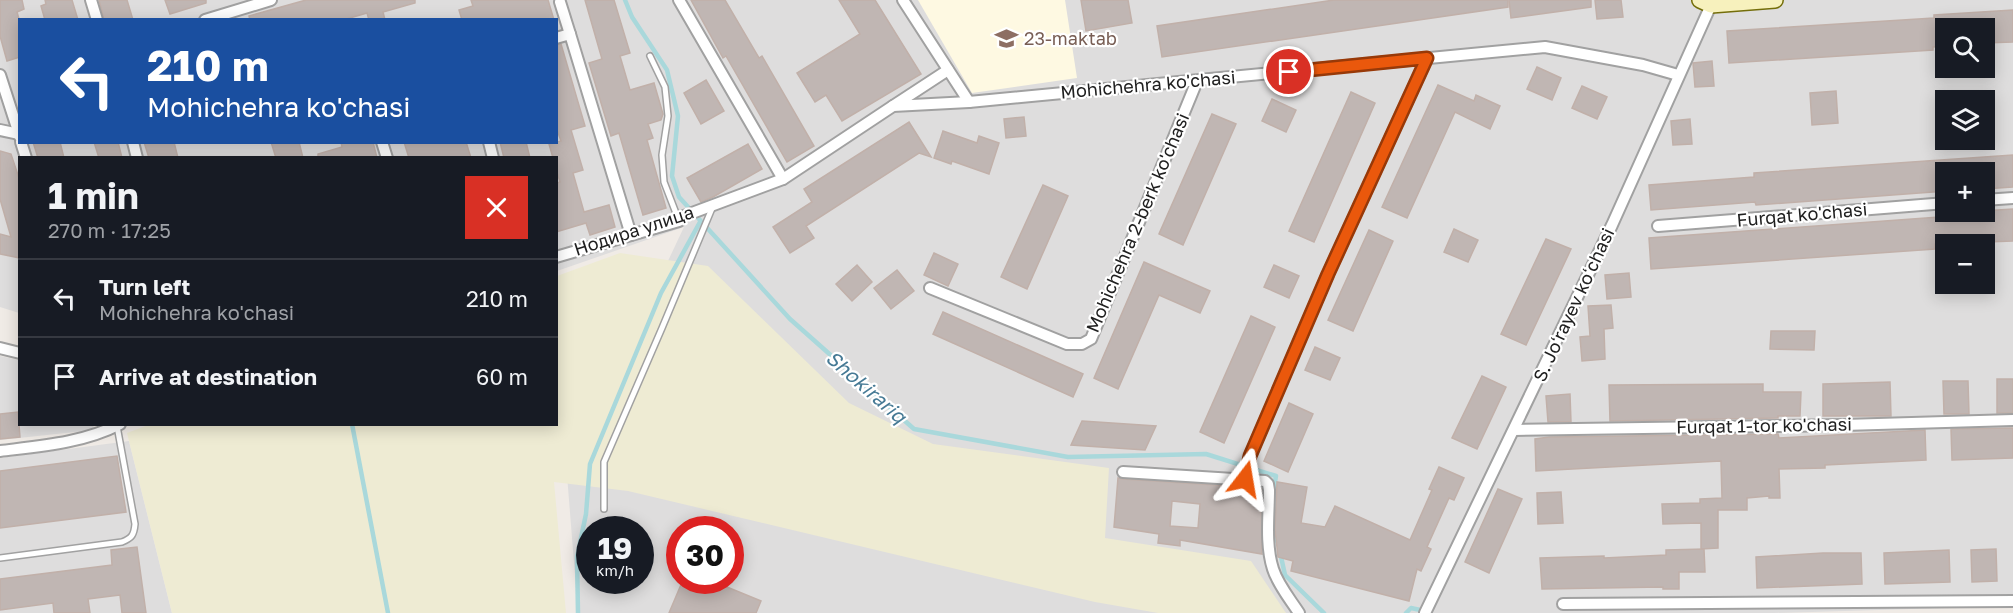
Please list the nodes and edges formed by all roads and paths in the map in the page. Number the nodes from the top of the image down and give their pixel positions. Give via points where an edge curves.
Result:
1 (91, 0) edge
2 (271, 0) edge
3 (679, 0) edge
4 (903, 0) edge
5 (1775, 0) edge
6 (560, 2) dead end
7 (1706, 2) edge
8 (248, 3) edge
9 (96, 18) edge
10 (210, 18) edge
11 (570, 34) junction
12 (558, 37) edge
13 (650, 56) dead end
14 (1427, 58) junction
15 (948, 70) junction
16 (0, 75) edge
17 (1678, 75) junction
18 (1197, 81) junction
19 (969, 102) junction
20 (893, 106) junction
21 (0, 130) edge
22 (18, 132) edge
23 (18, 137) edge
24 (783, 179) junction
25 (2013, 198) edge
26 (1995, 199) edge
27 (1935, 204) edge
28 (712, 205) junction
29 (681, 218) junction
30 (1658, 226) dead end
31 (631, 235) junction
32 (558, 256) edge
33 (930, 288) dead end
34 (0, 348) edge
35 (18, 352) edge
36 (2013, 420) edge
37 (119, 426) edge
38 (105, 428) edge
39 (1514, 430) junction
40 (0, 451) edge
41 (1123, 472) dead end
42 (1245, 479) junction
43 (604, 509) dead end
44 (0, 558) edge
45 (2013, 601) edge
46 (1563, 604) dead end
47 (1299, 613) edge
48 (1425, 613) edge

1 - 9 street
2 - 8 street
3 - 24 street
4 - 15 street
5 - 7 street
6 - 11 street
7 - 17 street, S. Joʻrayev koʻchasi
8 - 10 street
11 - 12 street
11 - 31 street
13 - 29 lane via 665,87 668,116 662,155 664,182
14 - 17 street, Mohichehra ko'chasi via 1545,47
14 - 18 street, Mohichehra ko'chasi
14 - 42 street via 1310,317 1250,456
15 - 19 street
15 - 20 street
16 - 22 street
17 - 39 street, S. Joʻrayev koʻchasi
18 - 19 street, Mohichehra ko'chasi
18 - 33 street, Mohichehra 2-berk ko'chasi via 1091,339 1082,344 1067,344
19 - 20 street, Mohichehra ko'chasi
20 - 24 street
21 - 23 street
24 - 28 street
25 - 26 street
27 - 30 street, Furqat ko'chasi
28 - 29 street, Нодира улица
28 - 43 lane via 604,462
29 - 31 street, Нодира улица
31 - 32 street, Нодира улица
34 - 35 street
36 - 39 street, Furqat 1-tor ko'chasi
37 - 44 lane via 135,524 130,539
38 - 40 street via 71,442
39 - 48 street, S. Joʻrayev koʻchasi
41 - 42 street
42 - 47 street via 1268,484 1268,546 1273,569
45 - 46 street

